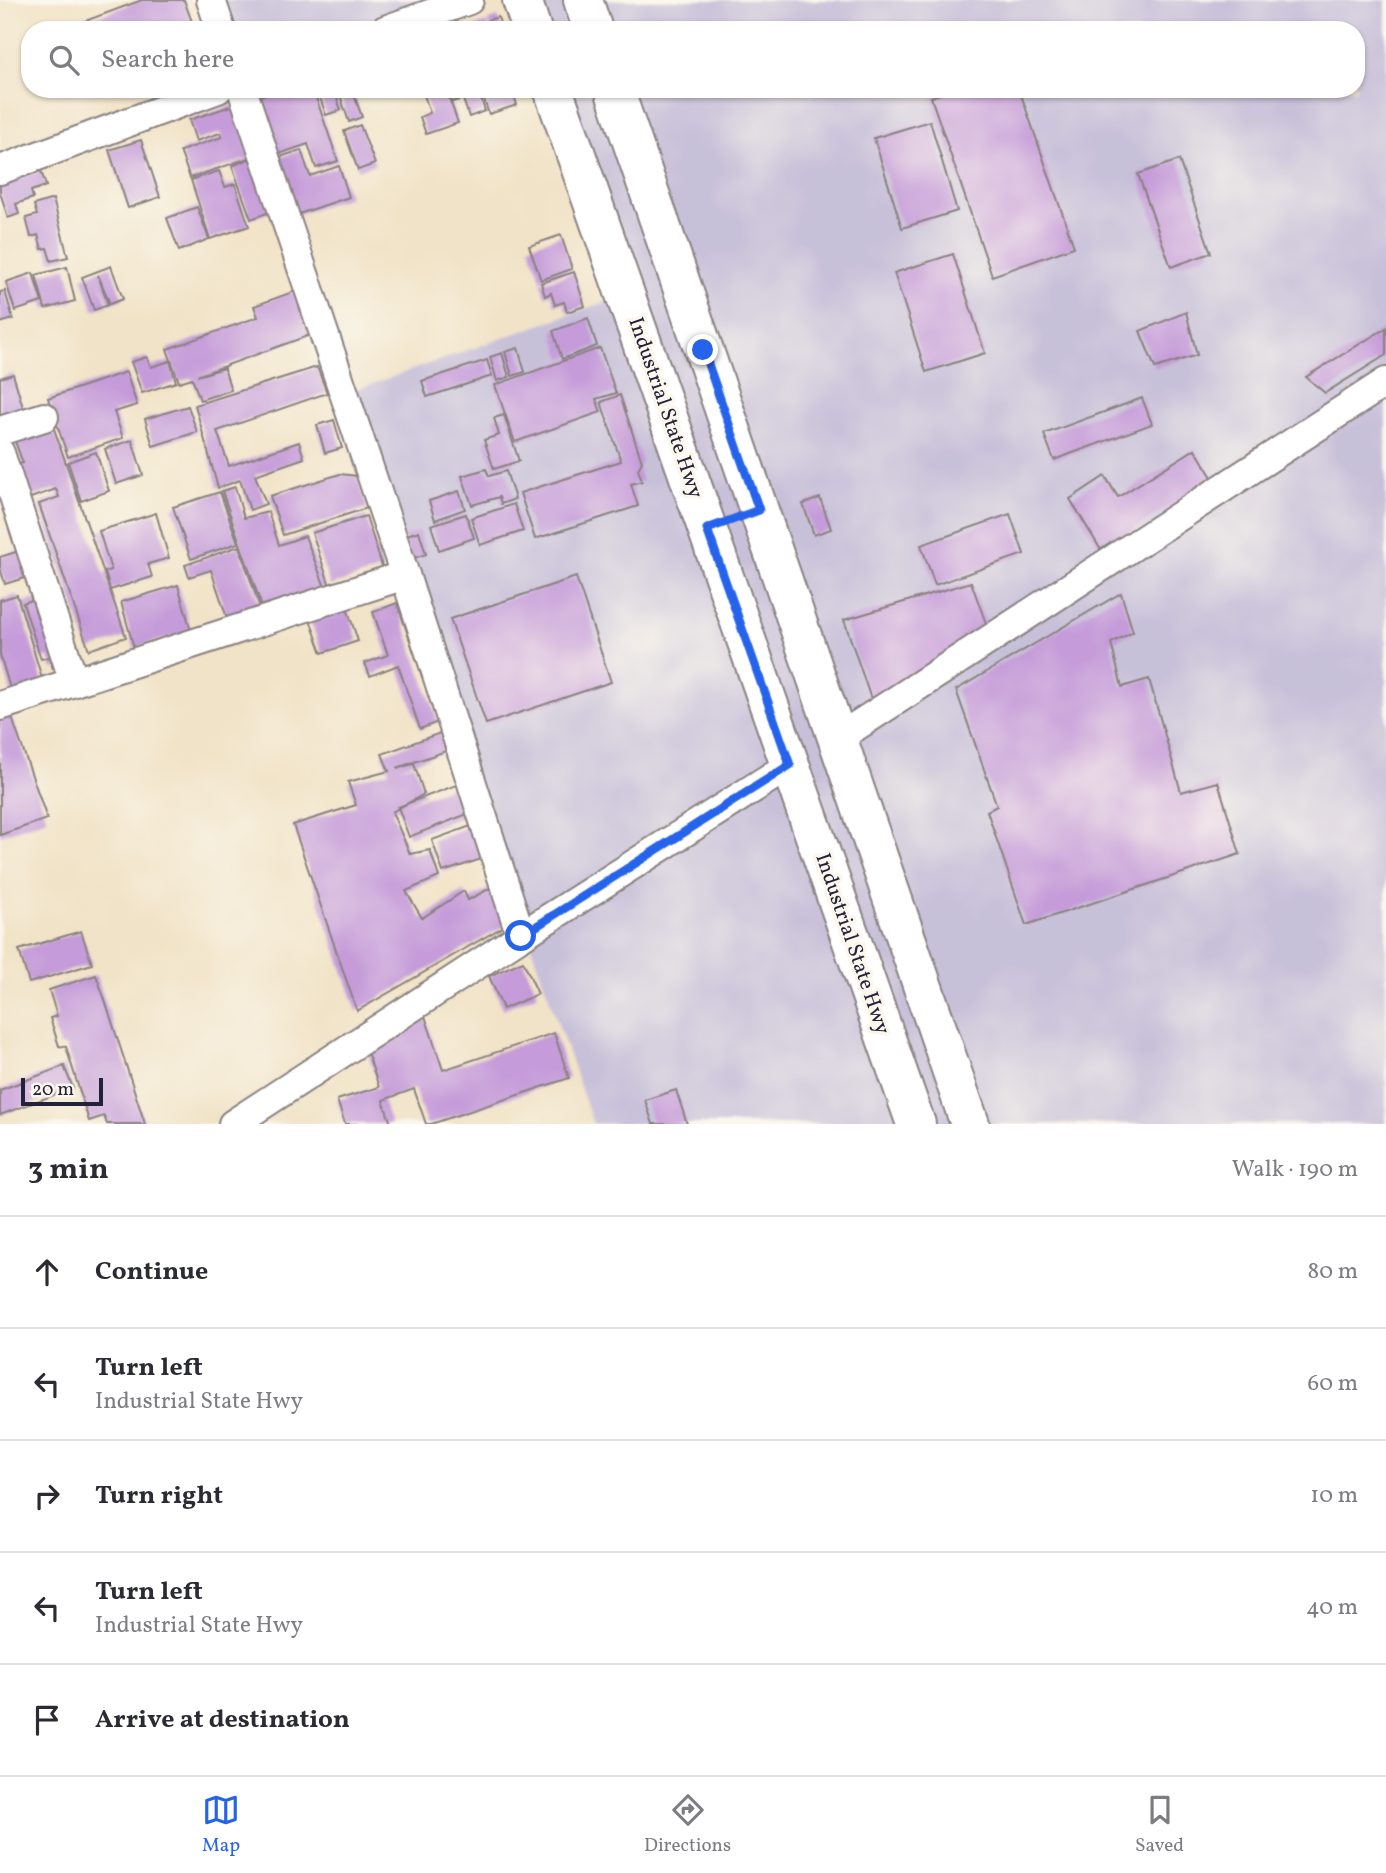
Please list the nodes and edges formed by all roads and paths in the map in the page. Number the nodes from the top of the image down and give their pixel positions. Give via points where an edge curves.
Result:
1 (211, 0) edge
2 (469, 0) edge
3 (522, 0) edge
4 (583, 0) edge
5 (218, 21) edge
6 (410, 21) edge
7 (529, 21) edge
8 (590, 21) edge
9 (194, 98) edge
10 (245, 98) edge
11 (556, 98) edge
12 (617, 98) edge
13 (0, 170) edge
14 (1386, 382) edge
15 (44, 417) dead end
16 (0, 431) edge
17 (0, 453) edge
18 (759, 510) junction
19 (707, 529) junction
20 (405, 575) junction
21 (75, 682) junction
22 (0, 706) edge
23 (838, 738) junction
24 (790, 765) junction
25 (521, 936) junction
26 (922, 985) junction
27 (873, 1003) junction
28 (233, 1124) edge
29 (916, 1124) edge
30 (970, 1124) edge

1 - 5 street
2 - 6 street
3 - 7 main road
4 - 8 main road
9 - 13 street
10 - 20 street
11 - 19 main road, Industrial State Hwy
12 - 18 main road
14 - 23 street
15 - 16 street
17 - 21 street
18 - 19 main road
18 - 23 main road
19 - 24 main road, Industrial State Hwy
20 - 21 street
20 - 25 street
21 - 22 street
23 - 26 main road
24 - 25 street
24 - 27 main road, Industrial State Hwy
25 - 28 street
26 - 27 main road
26 - 30 main road
27 - 29 main road, Industrial State Hwy

